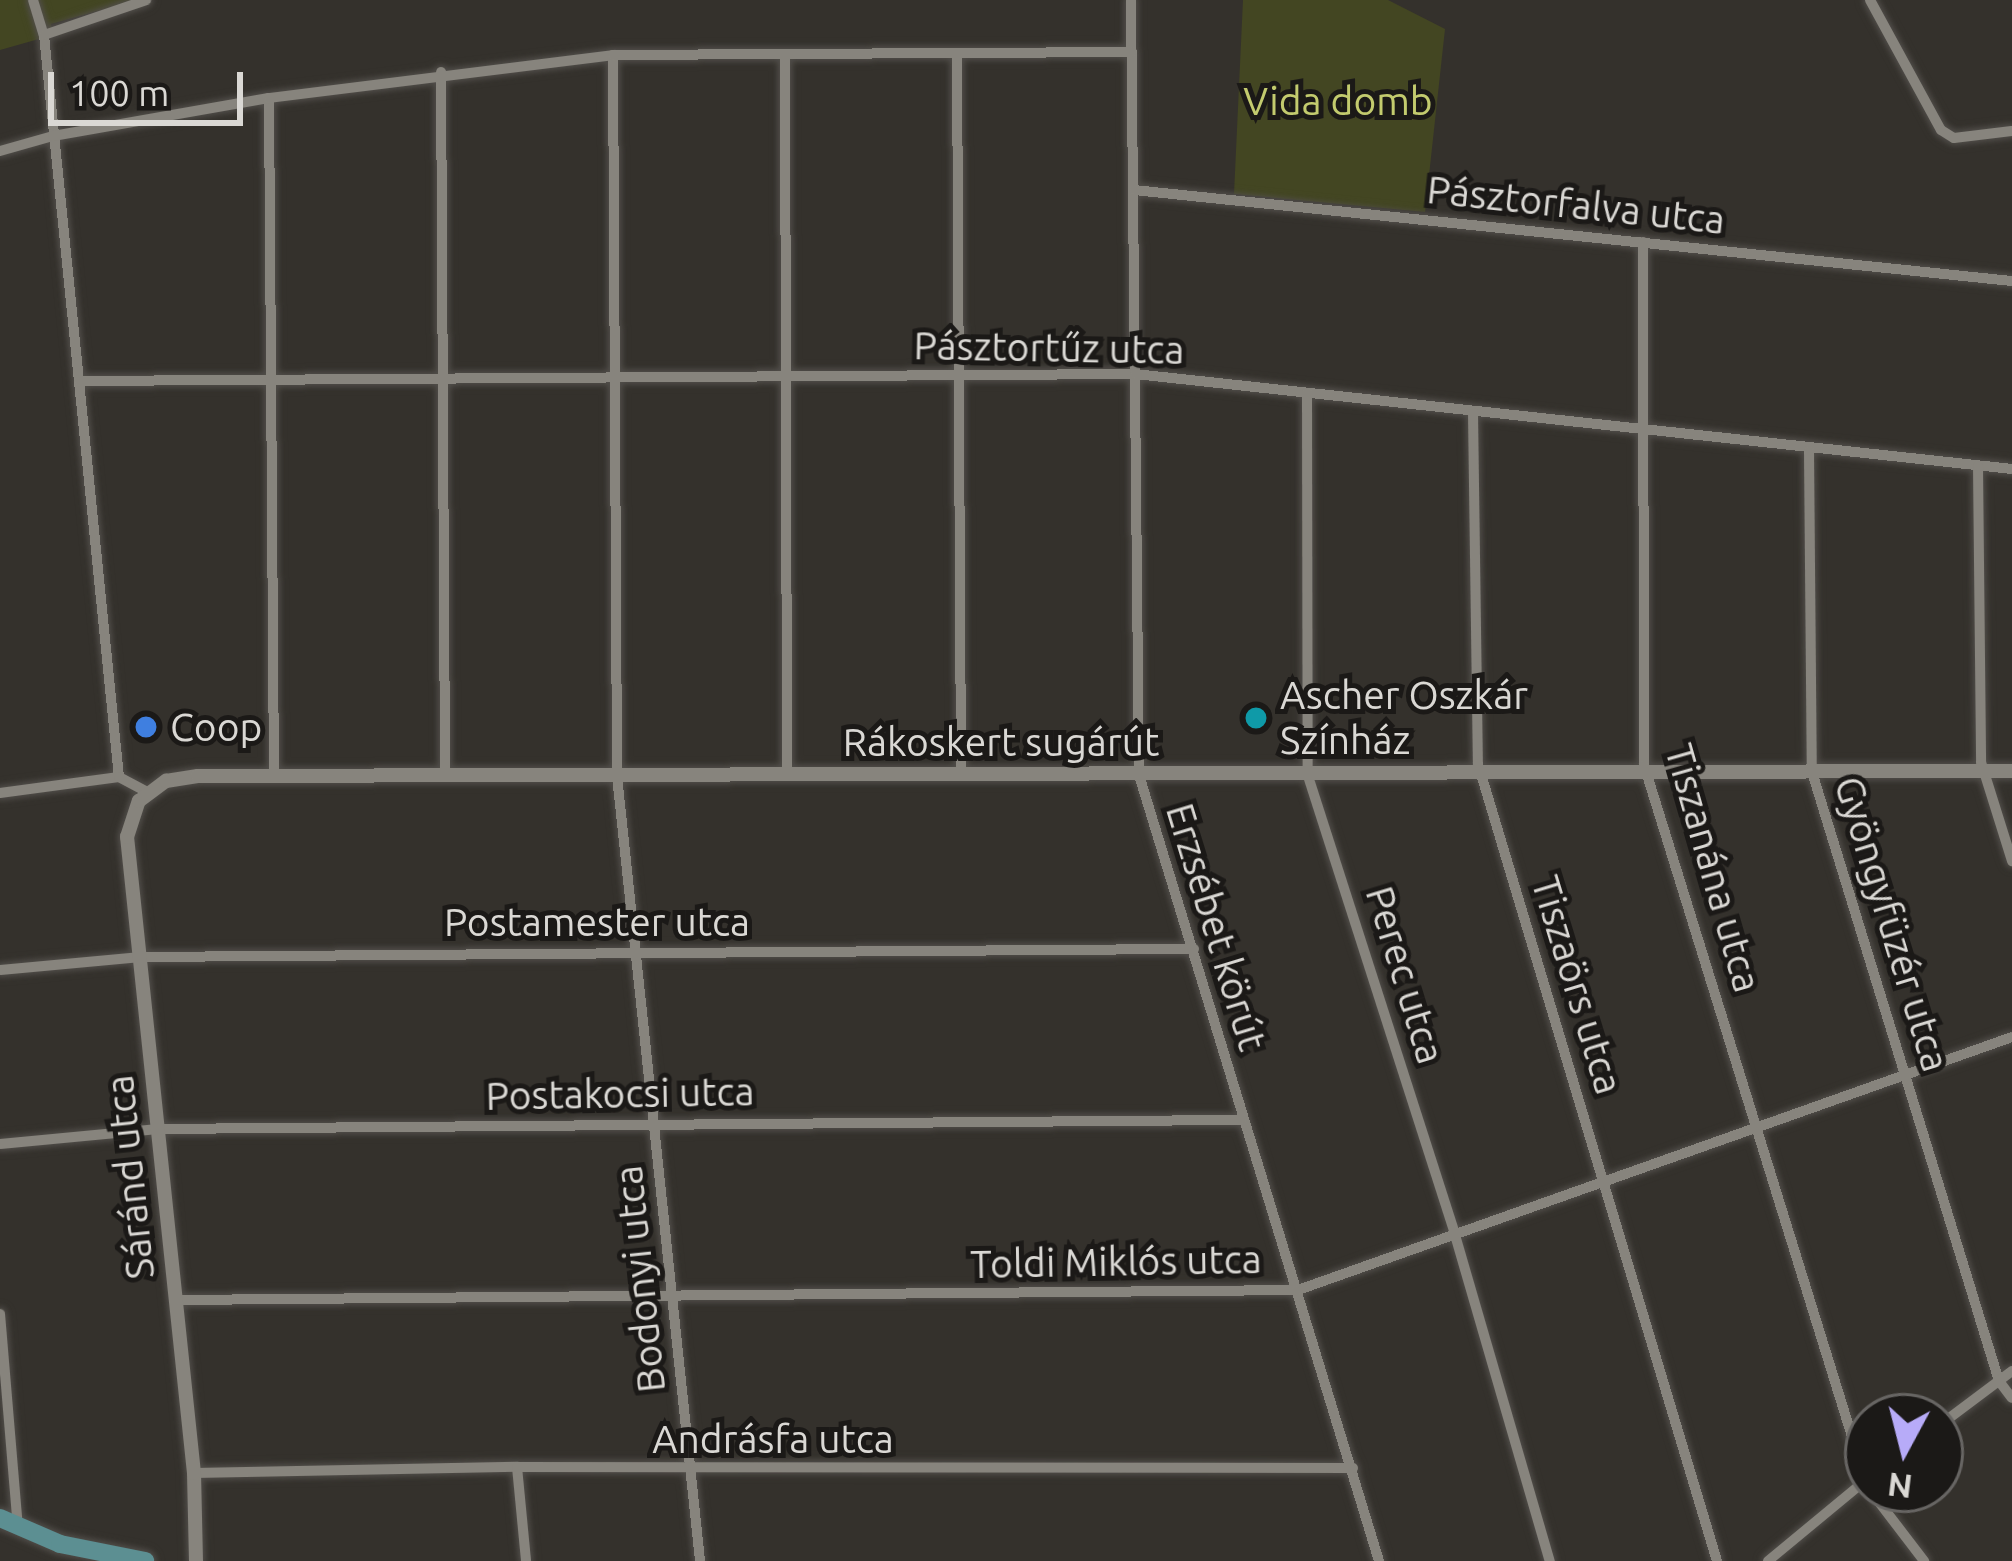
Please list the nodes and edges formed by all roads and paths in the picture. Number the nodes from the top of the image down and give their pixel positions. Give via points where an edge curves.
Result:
1 (33, 0) edge
2 (146, 0) edge
3 (1131, 0) edge
4 (1870, 0) edge
5 (44, 35) junction
6 (1132, 52) junction
7 (785, 53) junction
8 (613, 55) junction
9 (957, 55) junction
10 (441, 72) junction
11 (269, 98) junction
12 (2012, 131) edge
13 (52, 136) junction
14 (0, 151) edge
15 (1134, 190) junction
16 (1643, 242) junction
17 (2012, 281) edge
18 (959, 374) junction
19 (1135, 374) junction
20 (442, 376) junction
21 (616, 376) junction
22 (786, 376) junction
23 (268, 380) junction
24 (79, 381) junction
25 (1307, 393) junction
26 (1473, 413) junction
27 (1642, 428) junction
28 (1808, 452) junction
29 (1978, 466) junction
30 (2012, 470) edge
31 (1983, 771) junction
32 (2012, 771) edge
33 (1812, 772) junction
34 (1646, 773) junction
35 (1480, 774) junction
36 (787, 775) junction
37 (961, 775) junction
38 (274, 776) junction
39 (445, 776) junction
40 (617, 776) junction
41 (1139, 776) junction
42 (1308, 776) junction
43 (119, 777) junction
44 (147, 792) junction
45 (0, 793) edge
46 (2012, 861) edge
47 (1194, 949) junction
48 (636, 952) junction
49 (141, 956) junction
50 (0, 970) edge
51 (2012, 1037) edge
52 (1909, 1074) junction
53 (1242, 1120) junction
54 (654, 1124) junction
55 (1758, 1126) junction
56 (158, 1129) junction
57 (0, 1144) edge
58 (1605, 1183) junction
59 (1455, 1234) junction
60 (1298, 1290) junction
61 (672, 1295) junction
62 (177, 1300) junction
63 (0, 1314) edge
64 (2012, 1371) edge
65 (1999, 1381) junction
66 (2012, 1398) edge
67 (1964, 1407) edge
68 (1844, 1408) edge
69 (517, 1467) junction
70 (1353, 1468) junction
71 (691, 1469) junction
72 (194, 1473) junction
73 (1844, 1502) edge
74 (1888, 1513) edge
75 (9, 1523) edge
76 (145, 1561) edge
77 (196, 1561) edge
78 (526, 1561) edge
79 (700, 1561) edge
80 (1379, 1561) edge
81 (1550, 1561) edge
82 (1717, 1561) edge
83 (1768, 1561) edge
84 (1924, 1561) edge

1 - 5 street
2 - 5 street
3 - 6 street, Erzsébet körút
4 - 12 street via 1941,130 1954,138
5 - 13 street
6 - 9 street
6 - 15 street, Erzsébet körút
7 - 8 street
7 - 9 street
7 - 22 street
8 - 10 street
8 - 21 street, Bodonyi utca
9 - 18 street
10 - 11 street
10 - 20 street
11 - 13 street
11 - 23 street
13 - 14 street
13 - 24 street
15 - 16 street, Pásztorfalva utca
15 - 19 street, Erzsébet körút
16 - 17 street, Pásztorfalva utca
16 - 27 street, Tiszanána utca
18 - 19 street, Pásztortűz utca
18 - 22 street, Pásztortűz utca
18 - 37 street
19 - 25 street, Pásztortűz utca
19 - 41 street, Erzsébet körút
20 - 21 street, Pásztortűz utca
20 - 23 street, Pásztortűz utca
20 - 39 street
21 - 22 street, Pásztortűz utca
21 - 40 street, Bodonyi utca
22 - 36 street
23 - 24 street, Pásztortűz utca
23 - 38 street
24 - 43 street
25 - 26 street, Pásztortűz utca
25 - 42 street, Perec utca
26 - 27 street, Pásztortűz utca
26 - 35 street, Tiszaörs utca
27 - 28 street, Pásztortűz utca
27 - 34 street, Tiszanána utca
28 - 29 street, Pásztortűz utca
28 - 33 street, Gyöngyfüzér utca
29 - 30 street, Pásztortűz utca
29 - 31 street
31 - 32 street, Rákoskert sugárút
31 - 33 street, Rákoskert sugárút
31 - 46 street
33 - 34 street, Rákoskert sugárút
33 - 52 street, Gyöngyfüzér utca
34 - 35 street, Rákoskert sugárút
34 - 55 street, Tiszanána utca
35 - 42 street, Rákoskert sugárút
35 - 58 street, Tiszaörs utca
36 - 37 street, Rákoskert sugárút
36 - 40 street, Rákoskert sugárút
37 - 41 street, Rákoskert sugárút
38 - 39 street, Rákoskert sugárút
38 - 44 street, Rákoskert sugárút via 176,777
39 - 40 street, Rákoskert sugárút
40 - 48 street, Bodonyi utca
41 - 42 street, Rákoskert sugárút
41 - 47 street, Erzsébet körút
42 - 59 street, Perec utca
43 - 44 street
43 - 45 street
44 - 49 street, Sáránd utca via 127,837
47 - 48 street, Postamester utca
47 - 53 street, Erzsébet körút
48 - 49 street, Postamester utca
48 - 54 street, Bodonyi utca
49 - 50 street, Postamester utca
49 - 56 street, Sáránd utca
51 - 52 street, Toldi Miklós utca
52 - 55 street, Toldi Miklós utca
52 - 65 street, Gyöngyfüzér utca
53 - 54 street, Postakocsi utca
53 - 60 street, Erzsébet körút
54 - 56 street, Postakocsi utca
54 - 61 street, Bodonyi utca
55 - 58 street, Toldi Miklós utca
55 - 68 street, Tiszanána utca
56 - 57 street, Postakocsi utca
56 - 62 street, Sáránd utca
58 - 59 street, Toldi Miklós utca
58 - 82 street, Tiszaörs utca
59 - 60 street, Toldi Miklós utca
59 - 81 street, Perec utca
60 - 61 street, Toldi Miklós utca
60 - 70 street, Erzsébet körút
61 - 62 street, Toldi Miklós utca
61 - 71 street, Bodonyi utca
62 - 72 street, Sáránd utca
63 - 75 street
64 - 65 street
65 - 66 street, Gyöngyfüzér utca
65 - 67 street
69 - 71 street, Andrásfa utca
69 - 72 street, Andrásfa utca
69 - 78 street
70 - 71 street, Andrásfa utca
70 - 80 street, Erzsébet körút
71 - 79 street, Bodonyi utca
72 - 77 street, Sáránd utca
73 - 83 street
74 - 84 street, Tiszanána utca
75 - 76 main road via 72,1547

